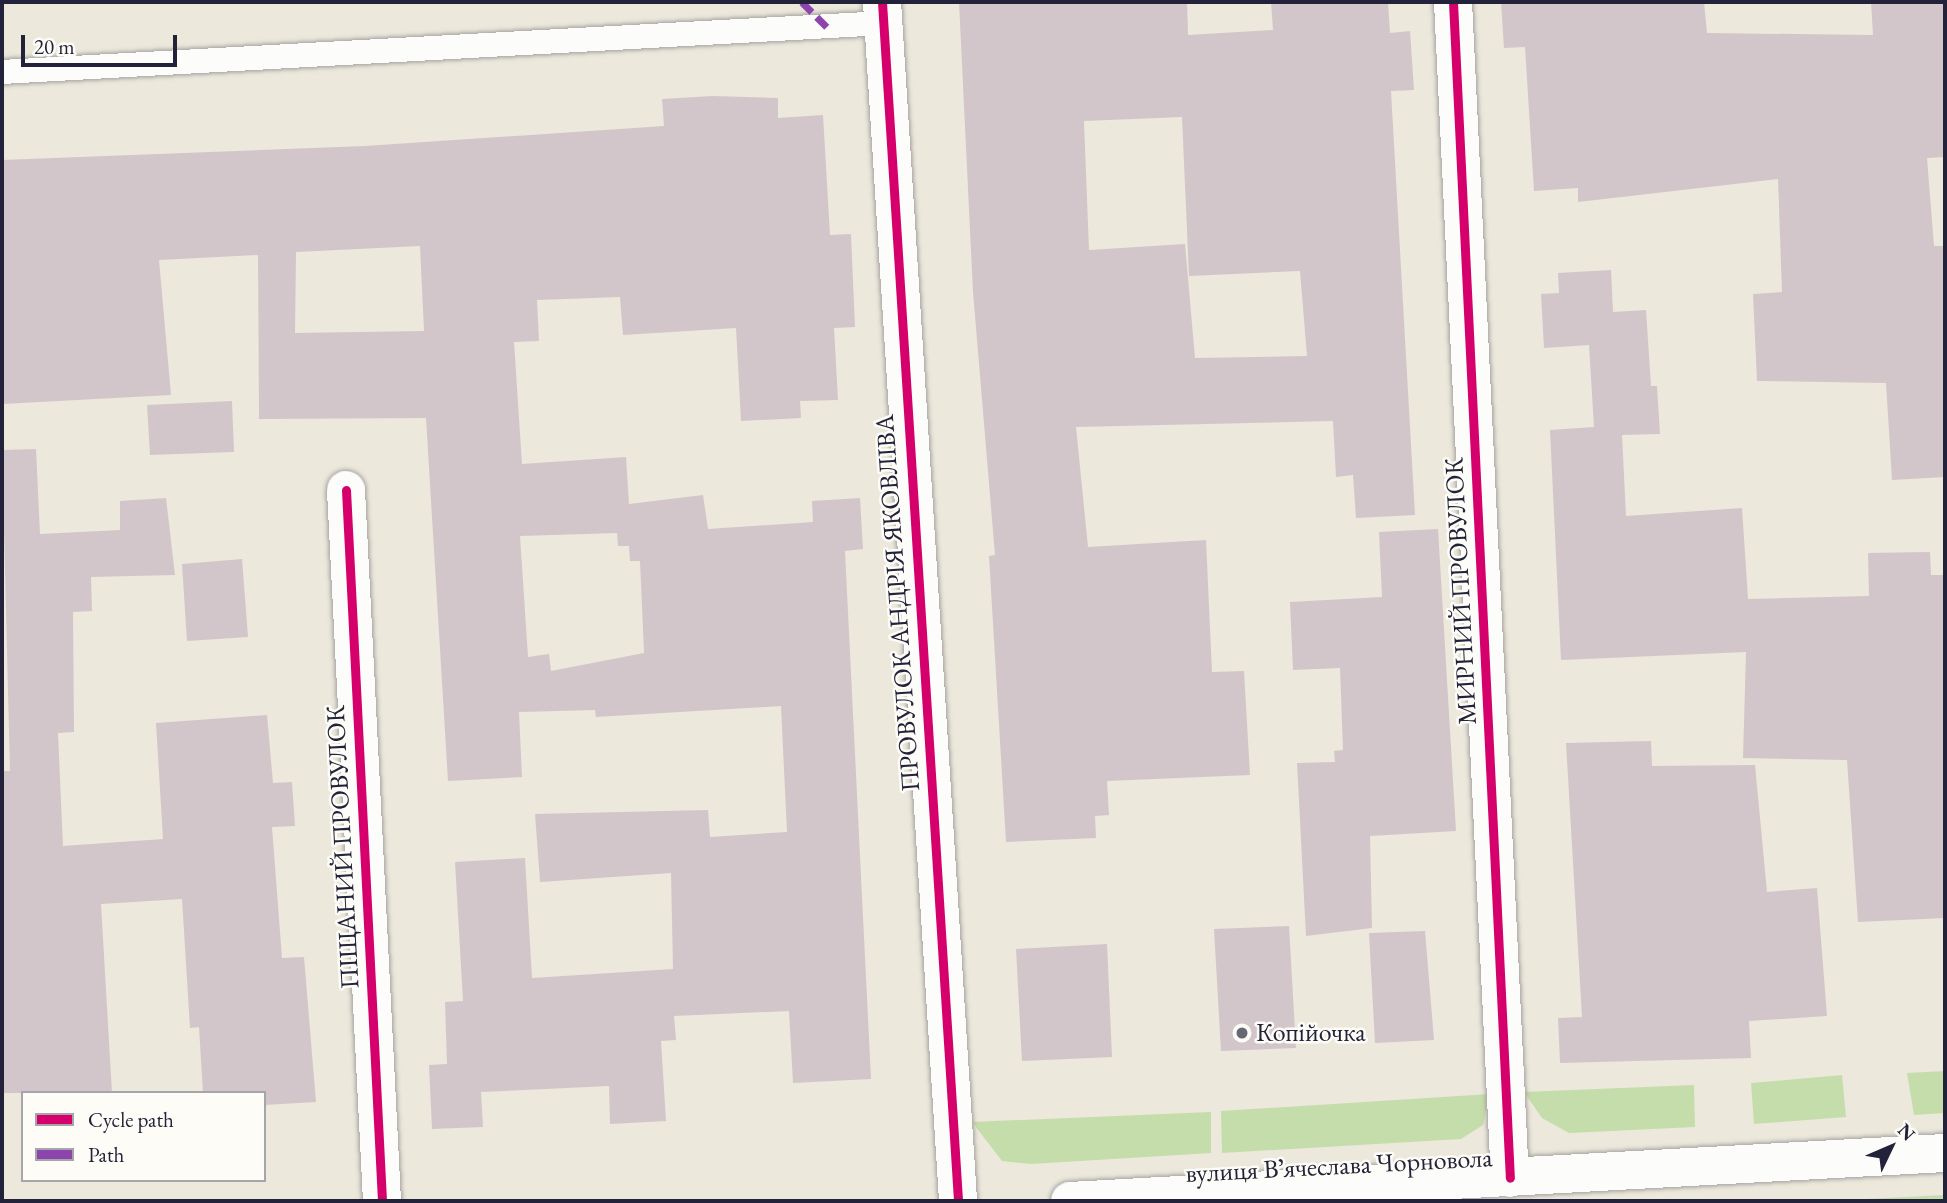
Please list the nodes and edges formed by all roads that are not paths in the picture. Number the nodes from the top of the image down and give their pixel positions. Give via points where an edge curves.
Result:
1 (1453, 2) edge
2 (883, 13) edge
3 (2, 72) edge
4 (346, 490) dead end
5 (1945, 1153) edge
6 (1510, 1178) junction
7 (382, 1201) edge
8 (958, 1201) edge
9 (1070, 1201) edge

1 - 6 street, МИРНИЙ ПРОВУЛОК
2 - 3 lane
2 - 8 street, ПРОВУЛОК АНДРІЯ ЯКОВЛІВА
4 - 7 street, ПІЩАНИЙ ПРОВУЛОК
5 - 6 street, вулиця Вʼячеслава Чорновола
6 - 9 street, вулиця Вʼячеслава Чорновола

